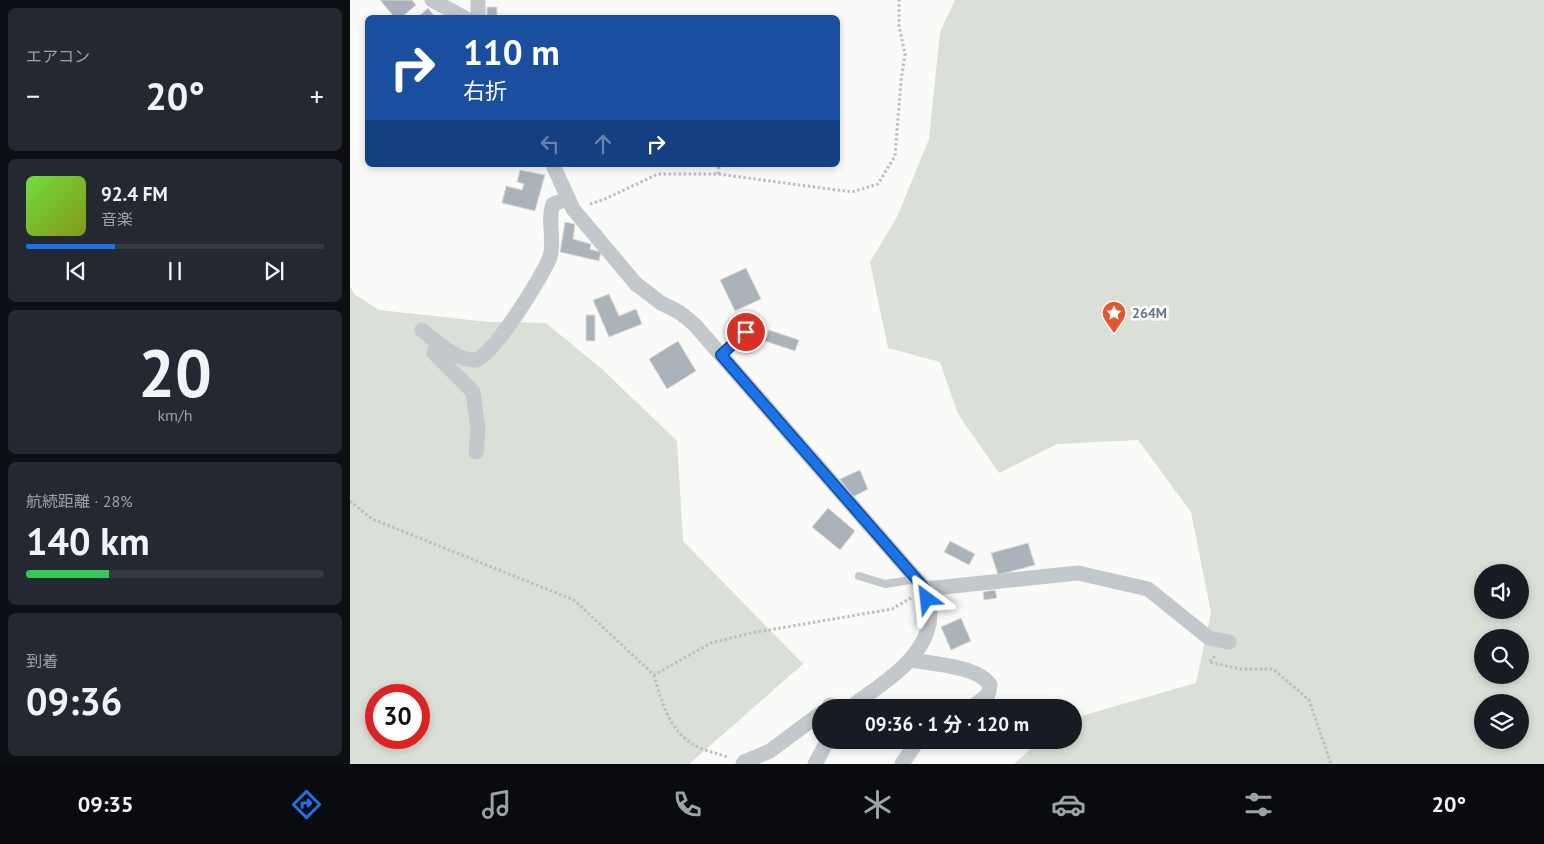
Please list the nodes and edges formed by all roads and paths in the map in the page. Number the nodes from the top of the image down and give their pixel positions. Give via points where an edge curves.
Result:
1 (432, 0) edge
2 (478, 0) edge
3 (899, 0) edge
4 (460, 15) edge
5 (478, 15) edge
6 (553, 167) edge
7 (719, 167) edge
8 (718, 174) junction
9 (571, 204) junction
10 (422, 330) dead end
11 (746, 332) dead end
12 (437, 342) junction
13 (721, 355) junction
14 (476, 452) dead end
15 (350, 501) edge
16 (859, 576) dead end
17 (920, 584) junction
18 (1229, 642) joint
19 (911, 660) junction
20 (654, 675) junction
21 (861, 699) edge
22 (983, 699) edge
23 (812, 720) edge
24 (823, 749) edge
25 (912, 749) edge
26 (743, 763) edge
27 (815, 764) edge
28 (902, 764) edge
29 (1331, 764) edge

1 - 4 street
2 - 5 street
3 - 8 path via 899,26 905,54 895,156 878,184 852,192
6 - 9 street
7 - 8 path
8 - 9 path via 658,174 604,200
9 - 12 street via 553,204 550,212 550,256 525,301 482,359 474,360 448,351
9 - 13 street via 636,284 694,324
10 - 12 street
11 - 13 lane
12 - 14 street via 434,353 473,392 478,429
13 - 17 street
15 - 20 path via 372,519 574,600
16 - 17 lane via 886,584
17 - 18 street via 1078,573 1148,590 1209,638
17 - 19 street via 929,609 928,628
17 - 20 path via 892,609 751,632 711,643
18 - 29 path via 1209,662 1240,669 1273,669 1309,700
19 - 21 street
19 - 22 street via 955,668 985,678 990,685 988,695
20 - 26 path via 664,710 691,744
23 - 26 street via 770,751
24 - 27 street
25 - 28 street

